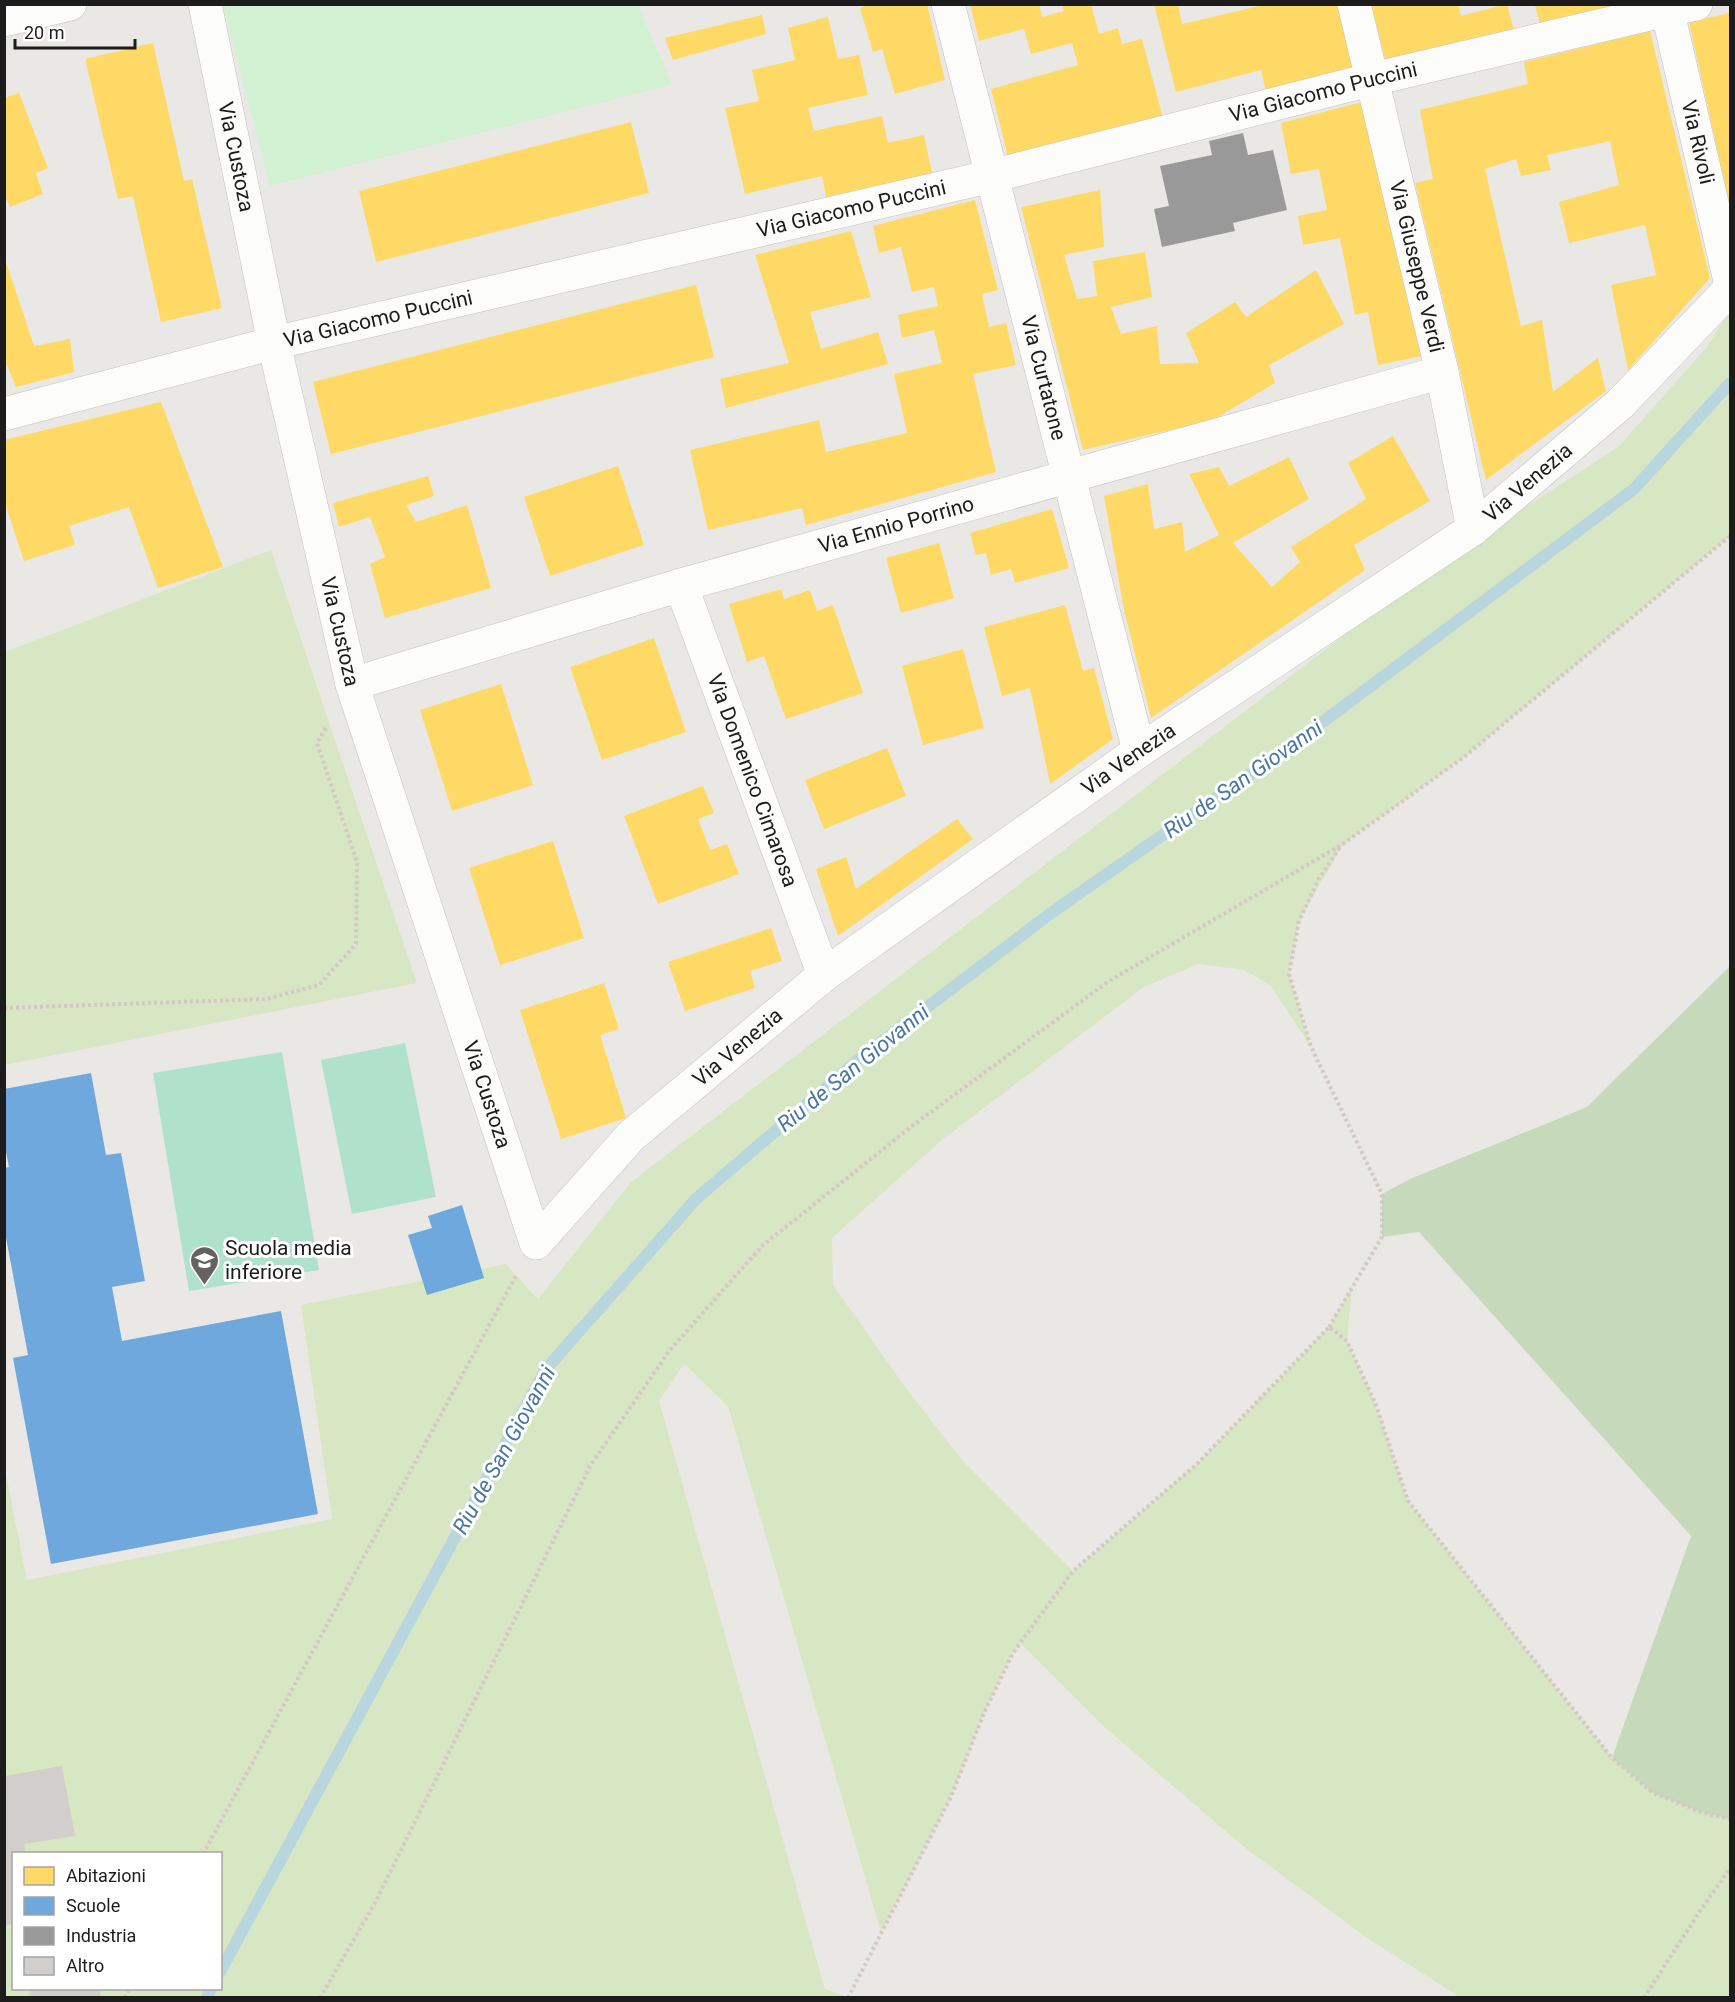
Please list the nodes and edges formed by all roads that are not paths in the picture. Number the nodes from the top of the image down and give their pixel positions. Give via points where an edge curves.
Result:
1 (70, 4) edge
2 (205, 4) edge
3 (948, 4) edge
4 (1354, 4) edge
5 (1676, 6) edge
6 (4, 20) edge
7 (1373, 79) junction
8 (992, 176) junction
9 (1731, 280) edge
10 (1731, 289) edge
11 (273, 343) junction
12 (1442, 372) junction
13 (4, 414) edge
14 (1070, 477) junction
15 (1473, 529) junction
16 (681, 585) junction
17 (352, 684) junction
18 (1140, 751) junction
19 (824, 975) junction
20 (536, 1243) joint

1 - 6 street
2 - 11 street, Via Custoza
3 - 8 street, Via Curtatone
4 - 7 street, Via Giuseppe Verdi
5 - 7 street, Via Giacomo Puccini
5 - 9 street, Via Rivoli
7 - 8 street, Via Giacomo Puccini
7 - 12 street, Via Giuseppe Verdi
8 - 11 street, Via Giacomo Puccini
8 - 14 street, Via Curtatone
10 - 15 street, Via Venezia via 1620,404
11 - 13 street, Via Giacomo Puccini
11 - 17 street, Via Custoza
12 - 14 street, Via Ennio Porrino
12 - 15 street, Via Giuseppe Verdi
14 - 16 street, Via Ennio Porrino
14 - 18 street, Via Curtatone
15 - 18 street, Via Venezia
16 - 17 street, Via Ennio Porrino
16 - 19 street, Via Domenico Cimarosa
17 - 20 street, Via Custoza
18 - 19 street, Via Venezia
19 - 20 street, Via Venezia via 631,1136

